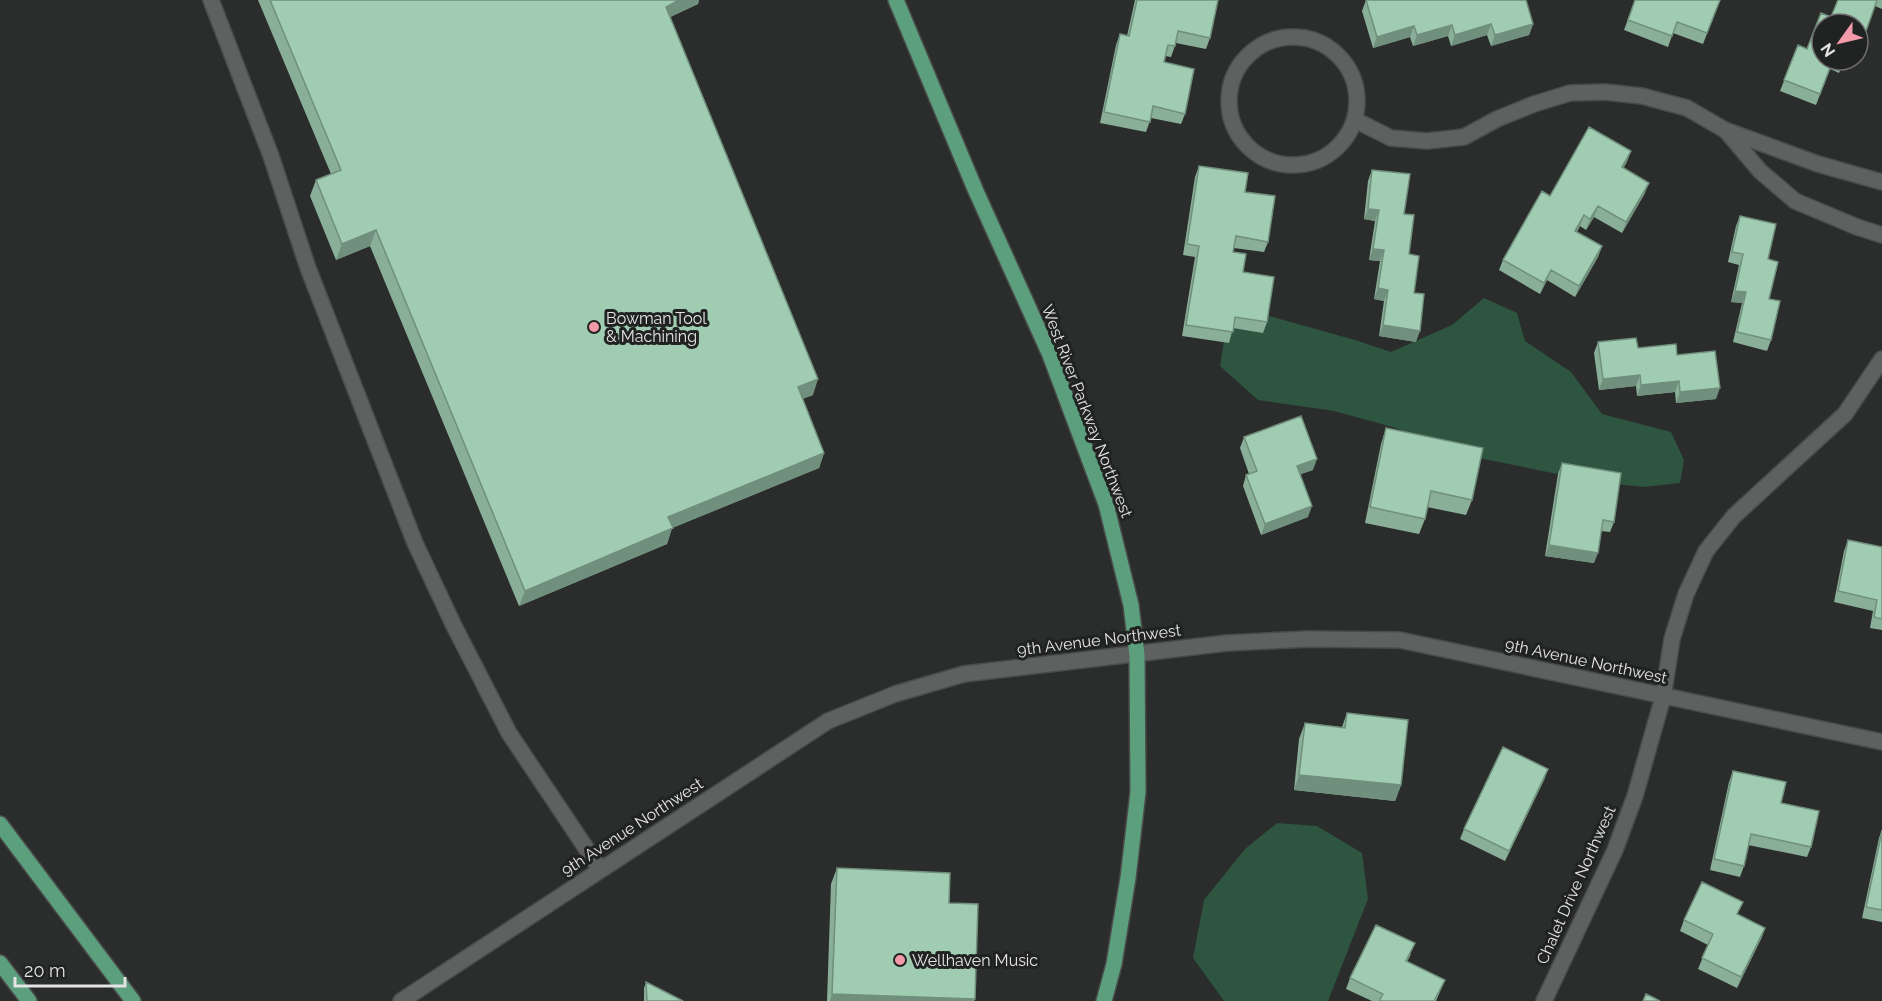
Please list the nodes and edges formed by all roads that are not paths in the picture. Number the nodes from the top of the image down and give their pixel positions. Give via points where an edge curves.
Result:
1 (211, 0) edge
2 (896, 0) edge
3 (1355, 120) junction
4 (1725, 130) junction
5 (1882, 183) edge
6 (1882, 235) edge
7 (1882, 359) edge
8 (1137, 655) junction
9 (1663, 697) junction
10 (1882, 742) edge
11 (0, 824) edge
12 (600, 869) junction
13 (0, 963) edge
14 (29, 1001) edge
15 (133, 1001) edge
16 (400, 1001) edge
17 (1104, 1001) edge
18 (1544, 1001) edge

1 - 12 street via 312,278 415,543 509,733
2 - 8 main road, West River Parkway Northwest via 1050,355 1106,504 1131,605
3 - 3 street via 1345,140 1316,162 1294,166 1268,161 1249,148 1233,125 1228,100 1234,75 1250,52 1274,39 1303,37 1326,45 1343,60 1354,80
3 - 4 street via 1391,138 1428,141 1464,137 1516,112 1570,93 1605,92 1642,96 1687,108
4 - 5 street
4 - 6 street via 1761,171 1796,201
7 - 9 street, Chalet Drive Northwest via 1845,414 1734,516 1706,551 1676,627
8 - 9 street, 9th Avenue Northwest via 1308,639 1400,640
8 - 12 street, 9th Avenue Northwest via 964,674 895,694 828,721
8 - 17 main road, West River Parkway Northwest via 1138,792 1128,878
9 - 10 street, 9th Avenue Northwest
9 - 18 street, Chalet Drive Northwest via 1615,850
11 - 15 main road
12 - 16 street, 9th Avenue Northwest
13 - 14 main road

